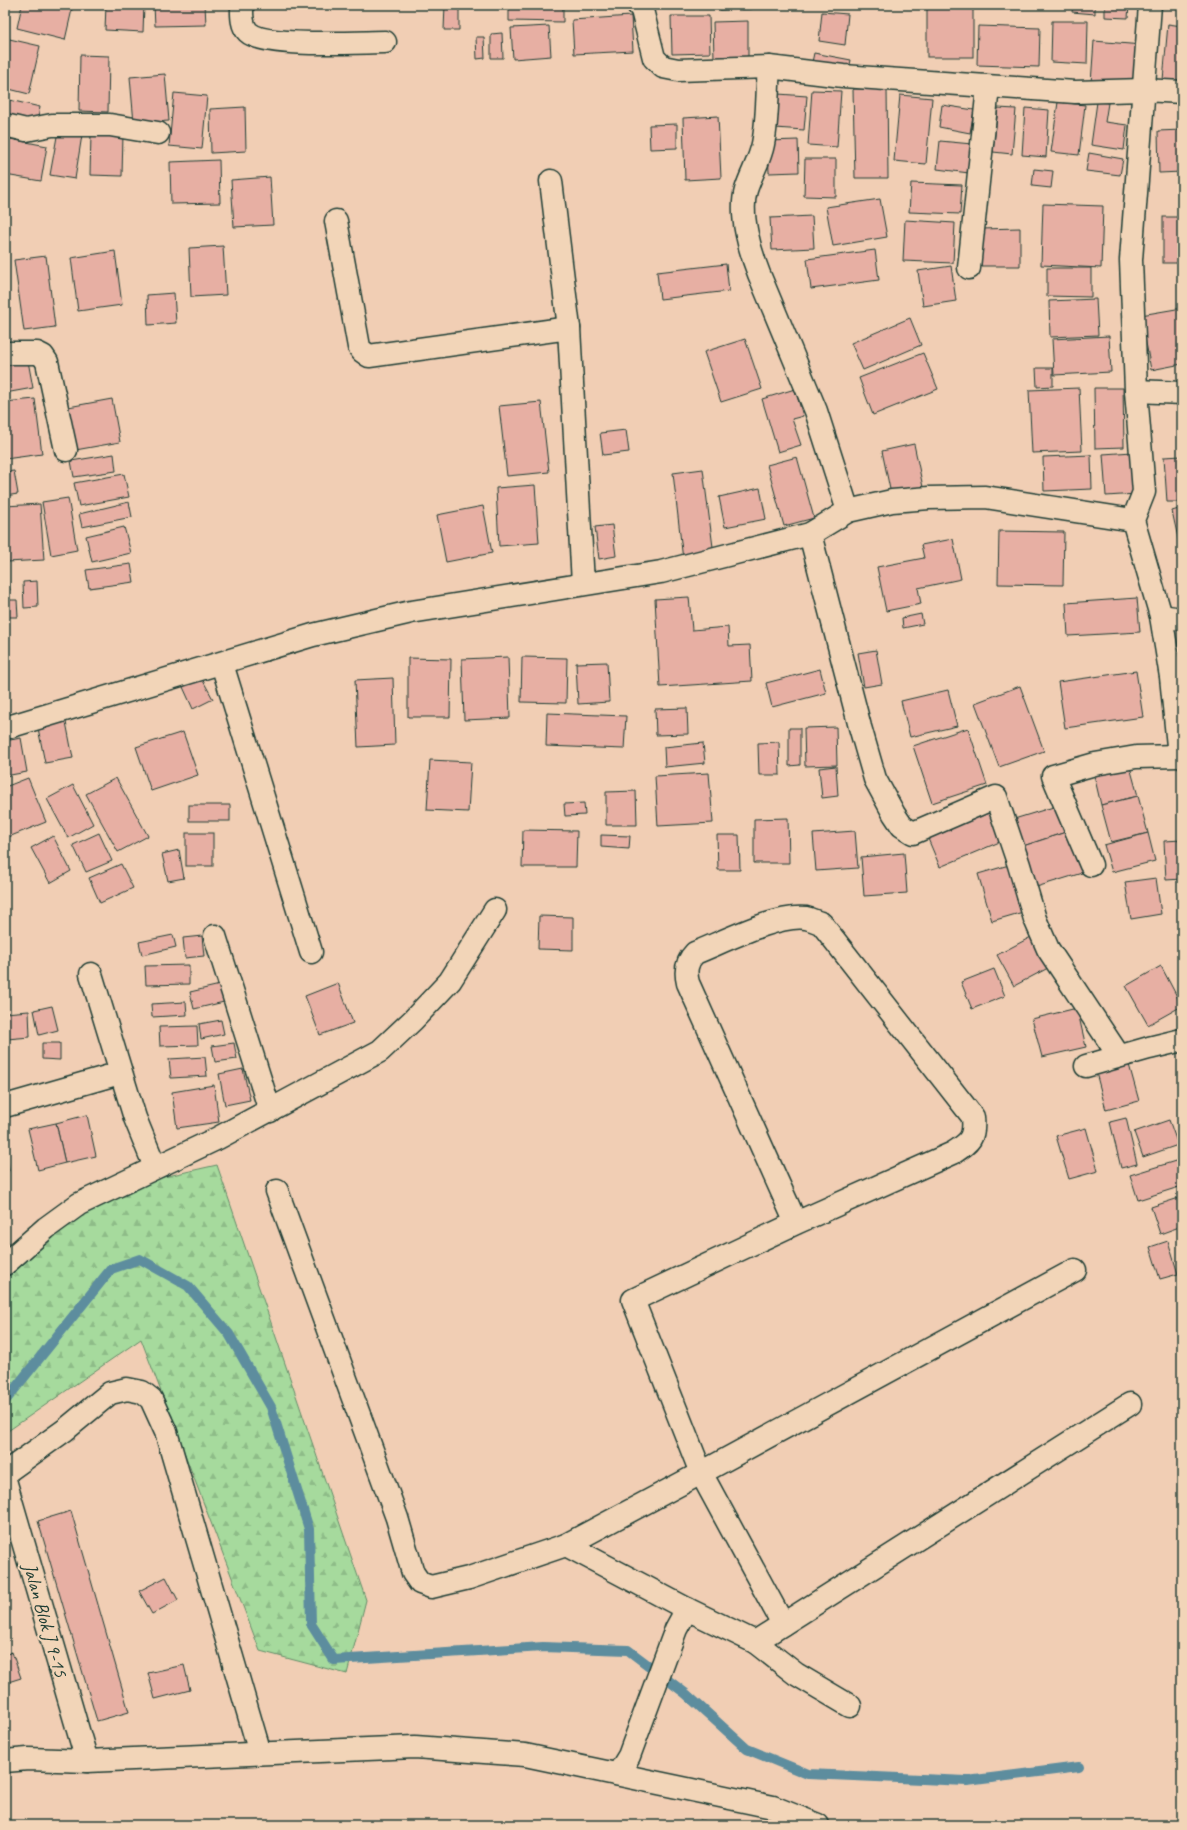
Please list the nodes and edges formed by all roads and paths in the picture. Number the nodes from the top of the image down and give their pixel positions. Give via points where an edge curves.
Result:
1 (242, 5) edge
2 (638, 5) edge
3 (1150, 5) edge
4 (385, 42) dead end
5 (769, 67) junction
6 (988, 87) junction
7 (1143, 90) junction
8 (1182, 92) edge
9 (5, 124) edge
10 (158, 133) dead end
11 (551, 181) dead end
12 (336, 221) dead end
13 (969, 268) dead end
14 (569, 328) junction
15 (5, 353) edge
16 (1136, 391) junction
17 (1182, 393) edge
18 (66, 450) dead end
19 (848, 511) junction
20 (1132, 520) junction
21 (810, 534) junction
22 (583, 584) junction
23 (1172, 618) edge
24 (222, 664) junction
25 (5, 728) edge
26 (1180, 757) edge
27 (1091, 865) dead end
28 (495, 910) dead end
29 (215, 936) dead end
30 (311, 952) dead end
31 (91, 974) dead end
32 (1182, 1040) edge
33 (1119, 1056) junction
34 (1086, 1066) dead end
35 (120, 1074) junction
36 (5, 1106) edge
37 (270, 1111) junction
38 (155, 1167) junction
39 (277, 1191) dead end
40 (796, 1223) junction
41 (5, 1264) edge
42 (1074, 1270) dead end
43 (1130, 1404) dead end
44 (5, 1473) edge
45 (701, 1473) junction
46 (5, 1480) edge
47 (566, 1545) junction
48 (687, 1609) junction
49 (783, 1624) junction
50 (755, 1642) junction
51 (850, 1706) dead end
52 (260, 1753) junction
53 (87, 1760) junction
54 (5, 1761) edge
55 (624, 1765) junction
56 (818, 1825) edge

1 - 4 street via 245,27 248,32 260,38 306,42
2 - 5 street via 642,10 654,58 663,67 678,70
3 - 7 street
5 - 6 street via 843,76
5 - 19 street via 762,146 746,192 744,209 747,229 752,257 816,411
6 - 7 street via 1075,92
6 - 13 street
7 - 8 street
7 - 16 street via 1131,260
9 - 10 street via 26,130 52,125 110,125
11 - 14 street
12 - 14 street via 359,347 369,356
14 - 22 street
15 - 18 street via 37,353 47,362
16 - 17 street
16 - 20 street via 1144,492
19 - 20 street via 892,501 985,497
19 - 21 street
20 - 23 street
21 - 22 street via 661,572
21 - 33 street via 875,779 894,814 902,826 913,833 996,797 1035,918 1048,949
22 - 24 street via 411,612 313,635
23 - 26 street via 1170,677
24 - 25 street
24 - 30 street
26 - 27 street via 1136,757 1095,764 1053,776
28 - 37 street via 450,981 380,1050
29 - 37 street
31 - 35 street
32 - 33 street
33 - 34 street
35 - 36 street
35 - 38 street
37 - 38 street
38 - 41 street via 79,1204 46,1228
39 - 47 street via 397,1518 413,1573 420,1583 431,1587 469,1578
40 - 40 street via 685,974 688,962 695,953 765,925 806,918 821,923 973,1117 974,1128 972,1137 953,1153
40 - 45 street via 633,1300
42 - 45 street
43 - 49 street
44 - 52 street via 65,1430 110,1393 127,1389 142,1392 151,1399 166,1432
45 - 47 street
45 - 49 street
46 - 53 street, Jalan Blok J 9-15
47 - 48 street
48 - 50 street
48 - 55 street via 676,1629
49 - 50 street
50 - 51 street via 796,1674
52 - 53 street
52 - 55 street via 415,1747
53 - 54 street
55 - 56 street via 773,1807

